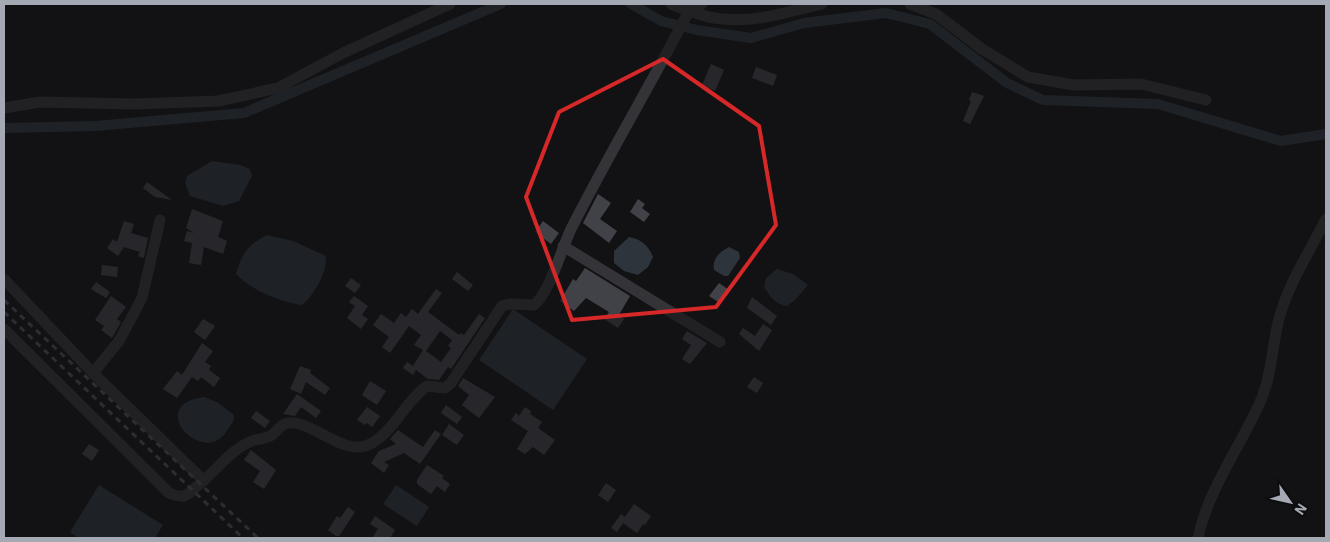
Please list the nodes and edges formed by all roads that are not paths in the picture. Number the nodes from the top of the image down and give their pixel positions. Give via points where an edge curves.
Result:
1 (450, 4) edge
2 (671, 4) edge
3 (702, 4) edge
4 (822, 4) edge
5 (910, 4) edge
6 (687, 15) junction
7 (1206, 100) dead end
8 (4, 108) edge
9 (1326, 219) edge
10 (160, 220) dead end
11 (563, 246) junction
12 (4, 279) edge
13 (4, 329) edge
14 (720, 342) dead end
15 (93, 373) junction
16 (204, 481) junction
17 (1198, 538) edge

1 - 8 street via 343,53 278,88 218,101 134,104 40,102
2 - 6 street
3 - 6 street
4 - 6 street via 757,18
5 - 7 street via 936,14 982,49 1028,77 1074,84 1141,84
6 - 11 street via 610,152
9 - 17 street via 1287,296 1262,398 1223,474 1201,523
10 - 15 street via 142,298 119,341
11 - 14 street
11 - 16 street via 542,299 534,305 502,306 451,383 445,388 427,386 383,434 368,445 356,447 302,425 289,423 280,426 271,436 251,441 236,450
12 - 15 street
13 - 16 street via 169,493 184,496
15 - 16 street

